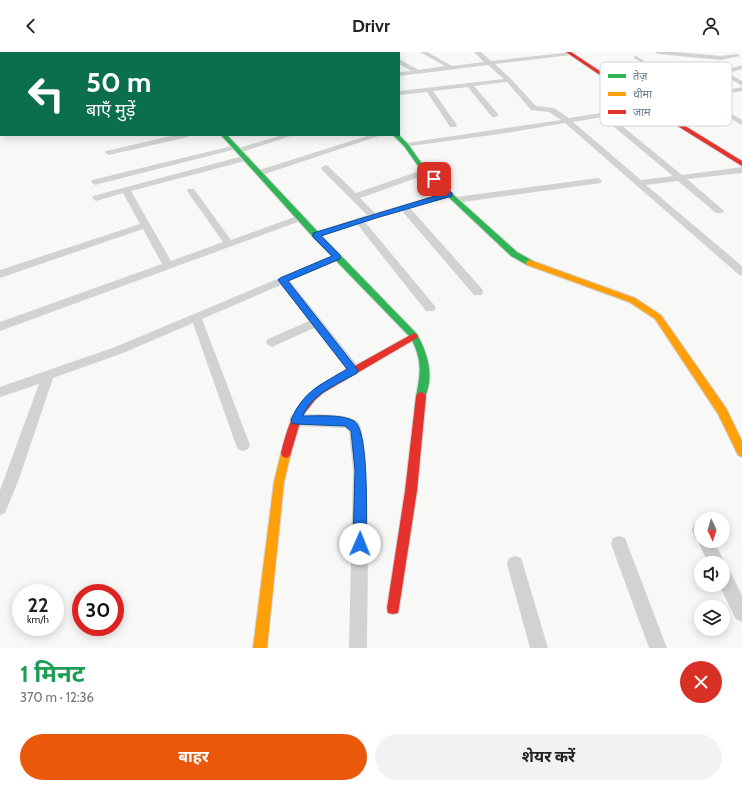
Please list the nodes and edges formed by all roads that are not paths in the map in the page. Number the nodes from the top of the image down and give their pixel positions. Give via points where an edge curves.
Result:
1 (423, 52) edge
2 (477, 52) edge
3 (658, 52) edge
4 (725, 52) edge
5 (569, 53) edge
6 (635, 57) dead end
7 (739, 57) edge
8 (400, 62) edge
9 (643, 62) edge
10 (489, 64) junction
11 (742, 67) edge
12 (452, 68) junction
13 (732, 70) edge
14 (418, 72) junction
15 (600, 73) edge
16 (400, 74) edge
17 (732, 78) edge
18 (509, 80) junction
19 (742, 84) edge
20 (470, 85) junction
21 (742, 89) edge
22 (428, 90) junction
23 (732, 91) edge
24 (400, 93) edge
25 (495, 115) dead end
26 (600, 116) edge
27 (732, 117) edge
28 (567, 121) junction
29 (742, 123) edge
30 (452, 125) dead end
31 (619, 126) edge
32 (682, 126) edge
33 (181, 136) edge
34 (225, 136) edge
35 (286, 136) edge
36 (375, 136) edge
37 (397, 136) edge
38 (406, 145) junction
39 (237, 149) junction
40 (109, 153) dead end
41 (246, 158) junction
42 (742, 164) edge
43 (325, 168) dead end
44 (742, 170) edge
45 (425, 172) junction
46 (259, 173) junction
47 (679, 178) junction
48 (598, 181) dead end
49 (95, 182) dead end
50 (638, 183) junction
51 (126, 190) junction
52 (191, 191) dead end
53 (354, 197) junction
54 (453, 197) junction
55 (96, 198) dead end
56 (405, 208) junction
57 (719, 211) dead end
58 (373, 216) junction
59 (300, 218) junction
60 (360, 222) junction
61 (146, 225) junction
62 (316, 235) junction
63 (228, 244) junction
64 (337, 257) junction
65 (168, 266) junction
66 (742, 272) edge
67 (0, 274) edge
68 (282, 280) junction
69 (478, 292) dead end
70 (430, 308) dead end
71 (196, 317) junction
72 (316, 322) junction
73 (0, 327) edge
74 (414, 336) junction
75 (272, 342) dead end
76 (354, 370) junction
77 (48, 375) junction
78 (0, 392) edge
79 (296, 420) junction
80 (243, 445) dead end
81 (742, 452) edge
82 (0, 508) edge
83 (619, 544) dead end
84 (515, 564) dead end
85 (730, 590) edge
86 (394, 608) dead end
87 (742, 613) edge
88 (260, 648) edge
89 (358, 648) edge
90 (539, 648) edge
91 (658, 648) edge

1 - 12 street
2 - 10 street
3 - 7 street via 721,58
4 - 7 street
5 - 10 street
5 - 15 street
6 - 9 lane
8 - 14 street
10 - 12 street
10 - 18 street
11 - 13 street
12 - 14 street
14 - 16 street
17 - 19 street
18 - 20 street
18 - 28 street via 534,108 554,111
20 - 22 street
20 - 25 street
21 - 23 street
22 - 24 street
22 - 30 street
26 - 28 street
27 - 29 street
28 - 38 street
28 - 50 street
31 - 47 street
32 - 42 street
33 - 40 street
34 - 39 street
35 - 39 street
36 - 46 street
37 - 38 street
38 - 45 street
39 - 41 street
39 - 49 street
41 - 46 street
41 - 51 street
43 - 53 street
44 - 47 street
45 - 53 street
45 - 54 street
46 - 59 street
47 - 50 street
47 - 57 street
48 - 54 street
50 - 66 street
51 - 55 street
51 - 61 street
52 - 63 street
53 - 58 street
54 - 56 street
54 - 81 street via 514,254 535,265 632,300 658,317 722,411
56 - 58 street
56 - 69 street
58 - 60 street
59 - 62 street
59 - 63 street
60 - 62 street
60 - 70 street
61 - 65 street
61 - 67 street
62 - 64 street
63 - 65 street
64 - 68 street
64 - 74 street
65 - 73 street
68 - 71 street
68 - 72 street
71 - 77 street via 119,350
71 - 80 street
72 - 75 street
72 - 76 street
74 - 76 street
74 - 86 street via 424,356 426,371
76 - 79 street via 308,399
77 - 78 street
77 - 82 street
79 - 88 street via 279,482
79 - 89 street via 346,422 356,430 360,470
83 - 91 street
84 - 90 street
85 - 87 street

